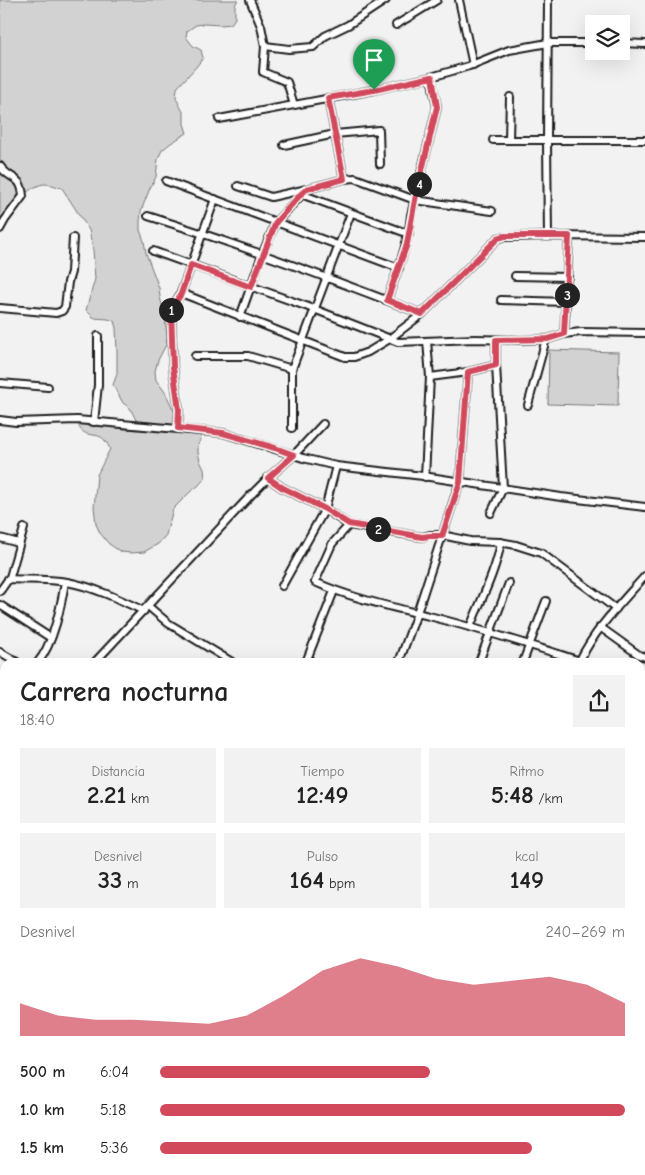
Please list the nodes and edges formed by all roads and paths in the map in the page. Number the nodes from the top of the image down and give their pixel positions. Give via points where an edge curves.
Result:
1 (250, 0) edge
2 (386, 0) edge
3 (437, 0) edge
4 (459, 0) edge
5 (548, 0) edge
6 (396, 25) dead end
7 (548, 43) junction
8 (585, 43) edge
9 (630, 44) edge
10 (645, 44) edge
11 (265, 46) junction
12 (473, 64) junction
13 (432, 77) junction
14 (510, 97) dead end
15 (328, 98) junction
16 (294, 105) junction
17 (219, 119) dead end
18 (335, 134) junction
19 (492, 140) dead end
20 (509, 140) junction
21 (645, 140) edge
22 (547, 141) junction
23 (284, 145) dead end
24 (380, 164) dead end
25 (0, 166) edge
26 (344, 179) junction
27 (166, 181) dead end
28 (238, 186) dead end
29 (307, 189) junction
30 (301, 194) junction
31 (215, 199) junction
32 (415, 200) junction
33 (492, 211) dead end
34 (351, 213) junction
35 (148, 216) dead end
36 (276, 222) junction
37 (0, 229) edge
38 (202, 233) junction
39 (409, 234) junction
40 (548, 236) junction
41 (569, 236) junction
42 (645, 237) edge
43 (73, 238) dead end
44 (339, 245) junction
45 (153, 251) dead end
46 (262, 254) junction
47 (191, 265) junction
48 (399, 268) junction
49 (515, 276) dead end
50 (327, 277) junction
51 (568, 277) junction
52 (251, 287) junction
53 (181, 294) junction
54 (387, 300) junction
55 (501, 300) dead end
56 (566, 302) junction
57 (0, 308) edge
58 (314, 309) junction
59 (422, 314) junction
60 (240, 317) junction
61 (645, 333) edge
62 (564, 334) junction
63 (98, 336) dead end
64 (390, 338) junction
65 (546, 339) junction
66 (303, 340) junction
67 (496, 340) junction
68 (427, 341) junction
69 (195, 356) dead end
70 (496, 365) junction
71 (292, 369) junction
72 (468, 372) junction
73 (430, 377) junction
74 (0, 383) edge
75 (48, 387) dead end
76 (528, 405) dead end
77 (0, 420) edge
78 (94, 422) junction
79 (323, 424) dead end
80 (178, 428) junction
81 (292, 428) dead end
82 (294, 455) junction
83 (336, 466) junction
84 (425, 477) junction
85 (268, 478) junction
86 (460, 482) junction
87 (503, 488) junction
88 (645, 507) edge
89 (325, 509) junction
90 (491, 513) dead end
91 (349, 524) junction
92 (24, 528) dead end
93 (442, 536) junction
94 (0, 538) edge
95 (501, 542) junction
96 (19, 543) junction
97 (645, 576) edge
98 (8, 579) junction
99 (66, 582) junction
100 (509, 584) dead end
101 (282, 586) dead end
102 (0, 591) edge
103 (334, 591) junction
104 (546, 600) dead end
105 (0, 605) edge
106 (146, 608) junction
107 (616, 610) junction
108 (417, 613) junction
109 (470, 627) junction
110 (600, 627) junction
111 (490, 633) junction
112 (51, 638) junction
113 (529, 644) junction
114 (42, 658) edge
115 (100, 658) edge
116 (225, 658) edge
117 (308, 658) edge
118 (400, 658) edge
119 (481, 658) edge
120 (524, 658) edge
121 (569, 658) edge
122 (582, 658) edge
123 (645, 658) edge

1 - 11 street
2 - 11 street via 325,36 313,47
3 - 6 street
4 - 12 street
5 - 7 street
7 - 8 street
7 - 12 street via 509,50
7 - 22 street
9 - 10 street
11 - 16 street via 263,72 287,82
12 - 13 street
13 - 15 street
13 - 32 street via 437,107
14 - 20 street
15 - 16 street
15 - 18 street
16 - 17 street
18 - 23 street
18 - 24 street via 379,130
18 - 26 street
19 - 20 street
20 - 22 street
21 - 22 street
22 - 40 street
25 - 37 street via 6,174 19,181 23,196
26 - 29 street
26 - 32 street via 354,178
27 - 31 street
28 - 29 street via 271,197
29 - 30 street
30 - 34 street
30 - 36 street
31 - 36 street
31 - 38 street
32 - 33 street
32 - 39 street
34 - 39 street
34 - 44 street
35 - 38 street
36 - 44 street
36 - 46 street
38 - 46 street
38 - 47 street
39 - 48 street
40 - 41 street
40 - 59 street via 498,238
41 - 42 street
41 - 51 street
43 - 57 street via 71,272 62,312
44 - 48 street
44 - 50 street
45 - 47 street
46 - 50 street
46 - 52 street
47 - 52 street
47 - 53 street
48 - 54 street
49 - 51 street
50 - 54 street
50 - 58 street
51 - 56 street
52 - 58 street
52 - 60 street
53 - 60 street
53 - 80 street via 171,310
54 - 59 street
55 - 56 street
56 - 62 street
58 - 64 street
58 - 66 street
59 - 64 street
60 - 66 street
61 - 62 street
62 - 65 street
63 - 78 street
64 - 66 street via 368,352 345,357
64 - 68 street via 398,342
65 - 67 street
65 - 76 street
66 - 71 street
67 - 68 street
67 - 70 street
68 - 73 street
69 - 71 street via 248,356
70 - 72 street
70 - 87 street
71 - 81 street
72 - 73 street
72 - 86 street
73 - 84 street
74 - 75 street
77 - 78 street
78 - 80 street
79 - 82 street
80 - 82 street via 223,433
82 - 83 street
82 - 85 street
83 - 84 street
83 - 89 street
84 - 86 street
85 - 89 street
85 - 106 street
86 - 87 street
86 - 93 street
87 - 88 street
87 - 90 street
89 - 91 street
89 - 101 street
91 - 93 street via 422,537
91 - 103 street via 332,544 315,582
92 - 96 street
93 - 95 street
93 - 108 street
94 - 96 street
95 - 107 street via 540,553
95 - 109 street
96 - 98 street
97 - 107 street
98 - 99 street
98 - 102 street
99 - 106 street
99 - 112 street
100 - 111 street
103 - 108 street
103 - 117 street
104 - 113 street
105 - 112 street
106 - 115 street
106 - 116 street
107 - 110 street
108 - 109 street
108 - 118 street
109 - 111 street
110 - 122 street
110 - 123 street
111 - 113 street
111 - 119 street
112 - 114 street
113 - 120 street
113 - 121 street

